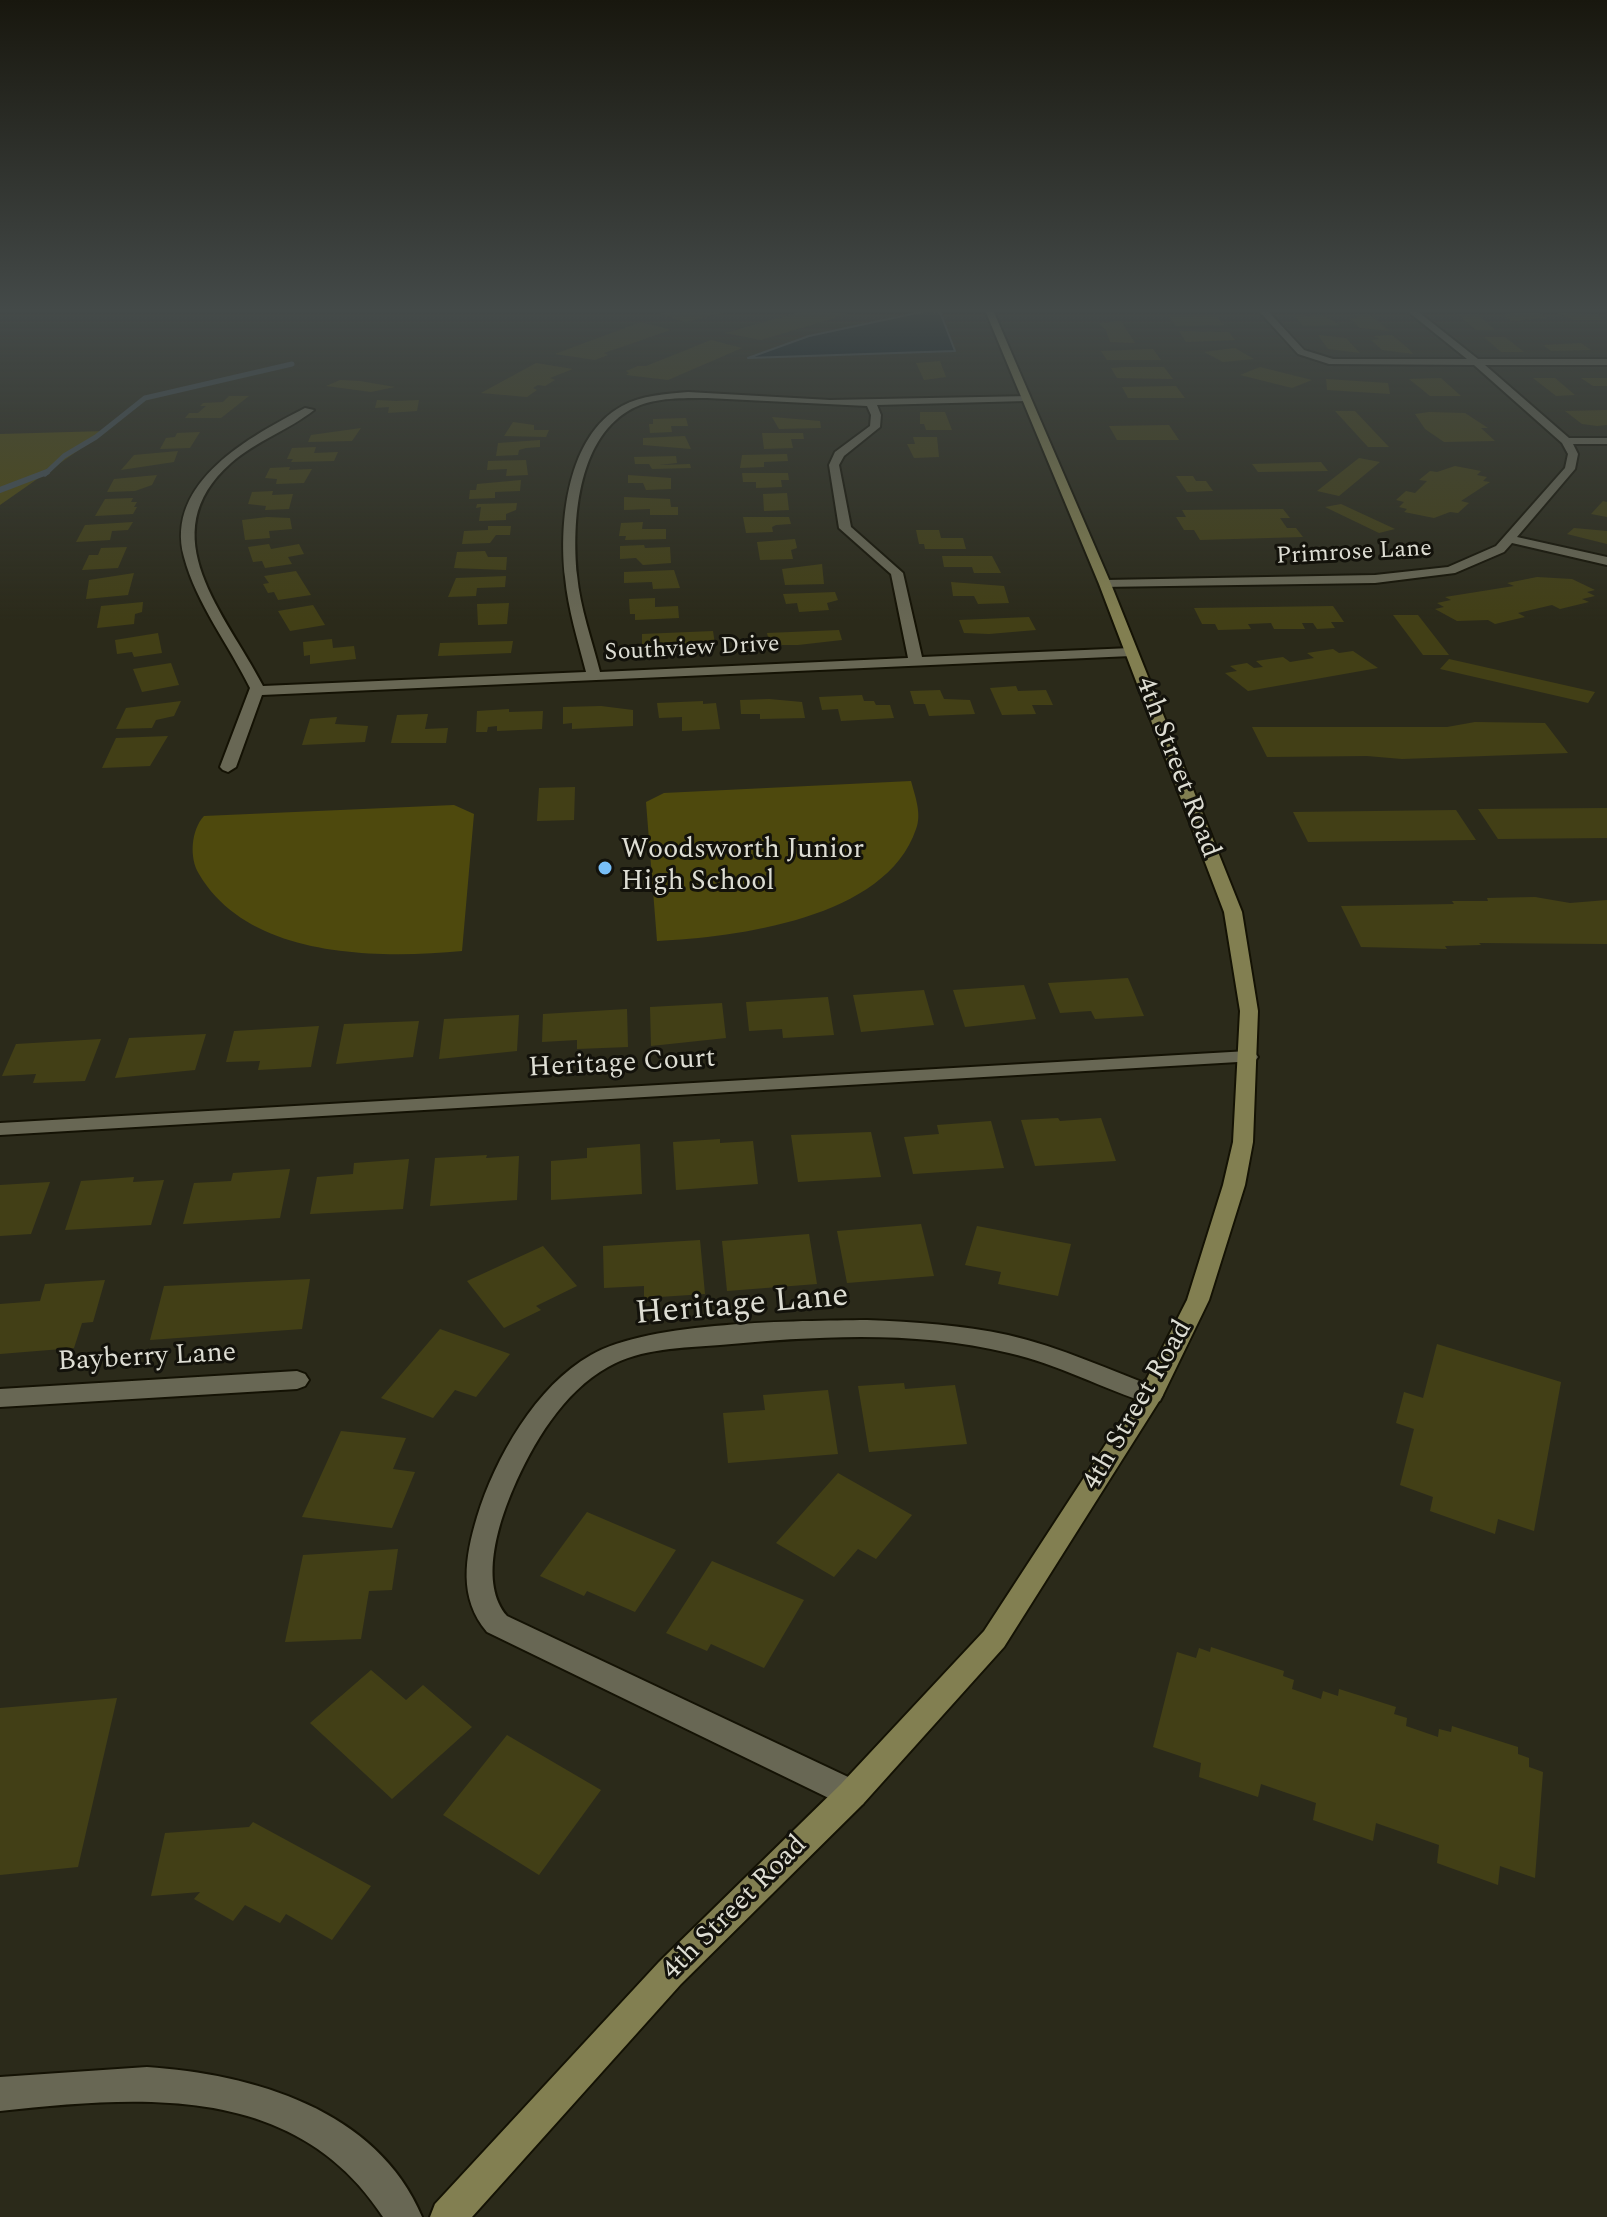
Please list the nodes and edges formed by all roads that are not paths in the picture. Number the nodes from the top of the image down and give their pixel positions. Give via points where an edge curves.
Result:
1 (303, 413) edge
2 (617, 413) edge
3 (875, 413) edge
4 (1033, 413) edge
5 (1535, 413) edge
6 (1566, 441) junction
7 (1607, 441) edge
8 (1511, 539) junction
9 (1607, 561) edge
10 (1105, 584) junction
11 (1131, 652) junction
12 (916, 662) junction
13 (594, 676) junction
14 (256, 691) junction
15 (228, 767) dead end
16 (1248, 1057) junction
17 (0, 1129) edge
18 (297, 1380) dead end
19 (1151, 1395) junction
20 (0, 1398) edge
21 (852, 1794) junction
22 (0, 2094) edge
23 (404, 2217) edge
24 (448, 2217) edge

1 - 14 street via 246,445 222,466 188,518 186,546
2 - 13 street via 609,417 583,467 570,531 571,579
3 - 12 street via 875,427 835,459 844,522 852,537 897,573
4 - 10 street, 4th Street Road
5 - 6 street
6 - 7 street
6 - 8 street, Primrose Lane via 1572,466
8 - 9 street
8 - 10 street, Primrose Lane via 1476,562 1409,577
10 - 11 street, 4th Street Road
11 - 12 street, Southview Drive
11 - 16 street, 4th Street Road via 1233,912 1249,1011
12 - 13 street, Southview Drive
13 - 14 street, Southview Drive
14 - 15 street
16 - 17 street, Heritage Court
16 - 19 street, 4th Street Road via 1243,1142 1234,1185 1198,1300
18 - 20 street, Bayberry Lane
19 - 21 street, 4th Street Road via 994,1639
19 - 21 street, Heritage Lane via 1011,1345 930,1332 835,1329 677,1341 617,1354 578,1376 544,1414 513,1462 489,1516 481,1588 483,1606 497,1624
21 - 24 street, 4th Street Road via 670,1973
22 - 23 street via 152,2082 237,2095 289,2114 337,2143 371,2170

